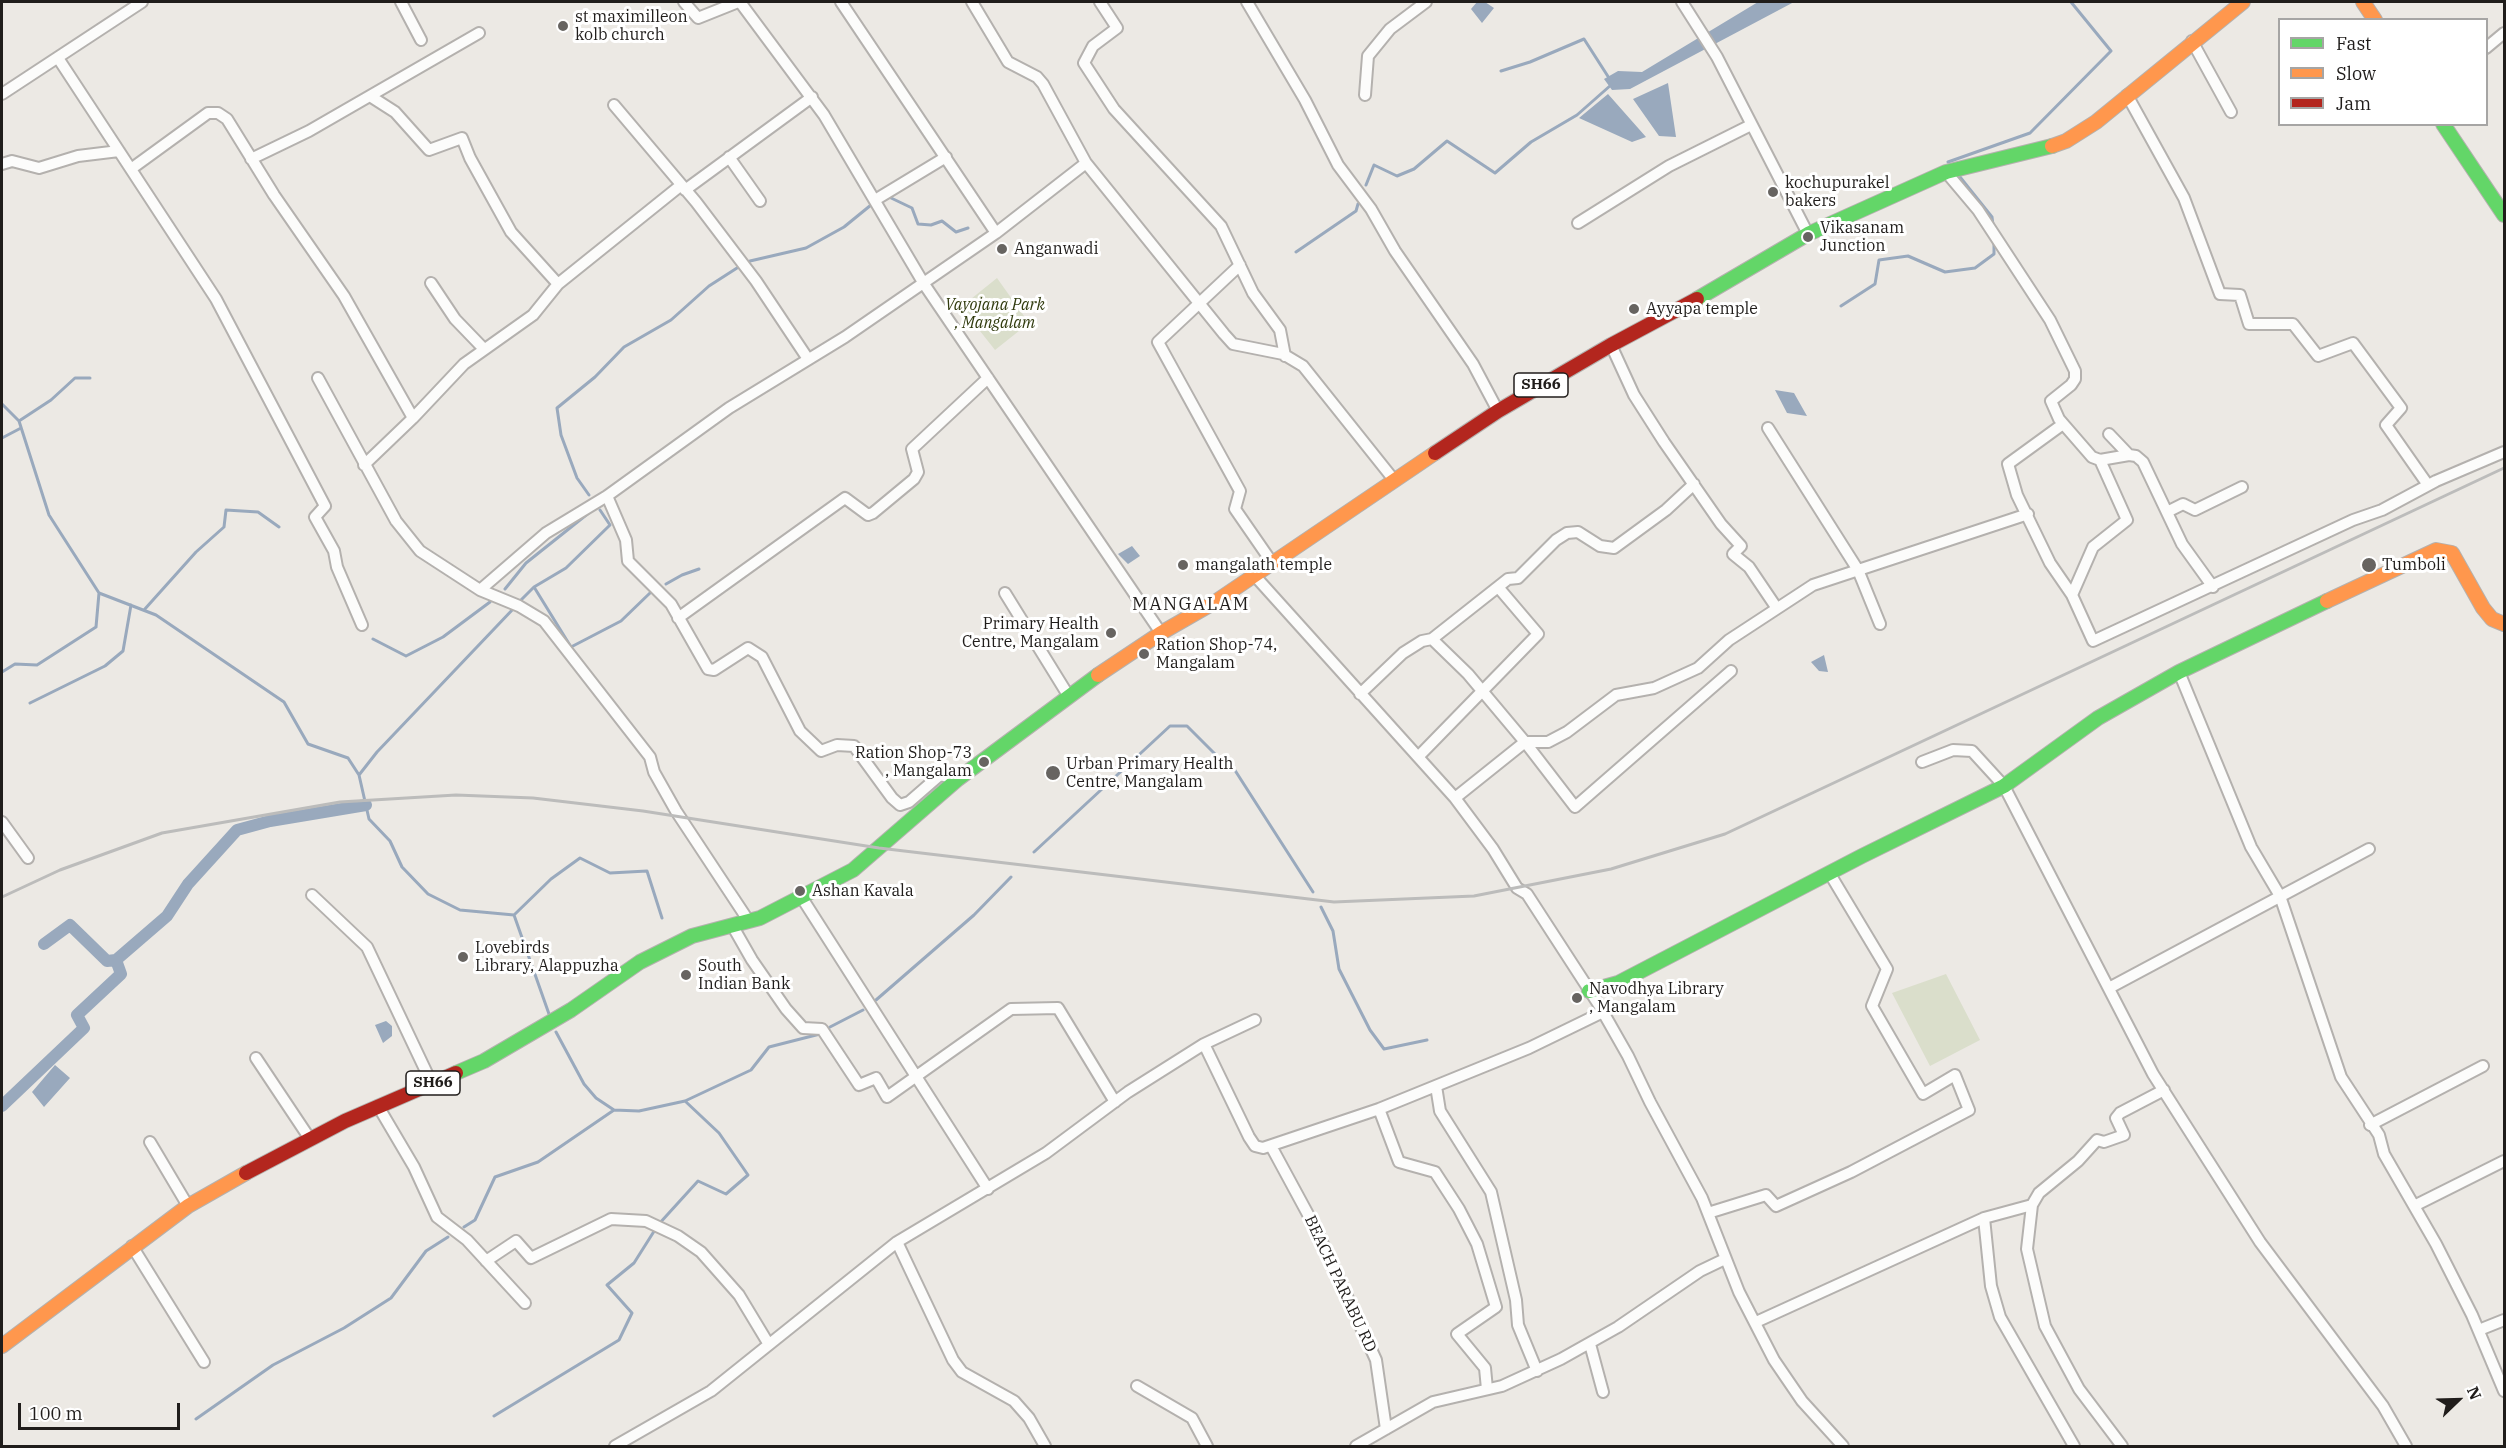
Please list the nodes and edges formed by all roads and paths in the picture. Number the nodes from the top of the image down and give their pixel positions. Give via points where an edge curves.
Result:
1 (142, 2) edge
2 (401, 2) edge
3 (684, 2) edge
4 (739, 2) edge
5 (841, 2) edge
6 (972, 2) edge
7 (1100, 2) edge
8 (1247, 2) edge
9 (1426, 2) edge
10 (1682, 2) edge
11 (2243, 2) edge
12 (2363, 2) edge
13 (2374, 18) edge
14 (479, 33) dead end
15 (2505, 33) edge
16 (421, 40) dead end
17 (2192, 41) junction
18 (2488, 47) edge
19 (58, 58) junction
20 (2, 94) edge
21 (1365, 95) dead end
22 (2127, 95) junction
23 (370, 96) junction
24 (812, 97) junction
25 (614, 105) dead end
26 (2231, 112) dead end
27 (1751, 125) junction
28 (2444, 126) edge
29 (119, 151) junction
30 (729, 157) junction
31 (946, 157) junction
32 (251, 159) junction
33 (1086, 163) junction
34 (2, 164) edge
35 (131, 169) junction
36 (1946, 172) junction
37 (682, 188) junction
38 (874, 200) junction
39 (760, 201) dead end
40 (2505, 215) edge
41 (1578, 223) dead end
42 (996, 233) junction
43 (1808, 234) junction
44 (1240, 265) junction
45 (431, 284) dead end
46 (924, 284) junction
47 (558, 285) junction
48 (1199, 306) junction
49 (1611, 345) junction
50 (483, 348) junction
51 (1285, 356) junction
52 (808, 359) junction
53 (318, 378) dead end
54 (988, 378) junction
55 (1498, 411) junction
56 (413, 418) junction
57 (2063, 424) junction
58 (1768, 428) dead end
59 (2109, 434) dead end
60 (2505, 452) edge
61 (2129, 454) junction
62 (2100, 460) junction
63 (364, 465) junction
64 (1394, 480) junction
65 (1694, 484) junction
66 (2428, 485) junction
67 (2242, 487) dead end
68 (607, 496) junction
69 (2167, 512) junction
70 (2028, 514) junction
71 (1273, 564) junction
72 (1858, 570) junction
73 (1255, 576) junction
74 (1498, 587) junction
75 (2213, 587) junction
76 (480, 590) junction
77 (1005, 594) dead end
78 (2072, 595) junction
79 (1776, 607) junction
80 (678, 618) junction
81 (1880, 624) dead end
82 (2505, 624) edge
83 (362, 625) dead end
84 (1161, 633) junction
85 (1432, 639) junction
86 (1731, 671) dead end
87 (2179, 672) junction
88 (1482, 691) junction
89 (1068, 694) junction
90 (1360, 694) junction
91 (1525, 742) junction
92 (1418, 757) junction
93 (1922, 762) dead end
94 (958, 779) junction
95 (2004, 786) junction
96 (1455, 798) junction
97 (2, 822) edge
98 (2369, 849) dead end
99 (28, 858) dead end
100 (1830, 874) junction
101 (312, 895) dead end
102 (2280, 896) junction
103 (802, 898) junction
104 (748, 921) junction
105 (732, 925) junction
106 (2109, 988) junction
107 (1589, 992) junction
108 (1603, 1012) junction
109 (1255, 1020) dead end
110 (1204, 1044) junction
111 (256, 1058) dead end
112 (2483, 1066) dead end
113 (916, 1077) junction
114 (432, 1084) junction
115 (1436, 1086) junction
116 (2164, 1090) junction
117 (1115, 1102) junction
118 (378, 1106) junction
119 (1379, 1109) junction
120 (2370, 1125) junction
121 (310, 1139) junction
122 (150, 1142) dead end
123 (1271, 1146) junction
124 (2505, 1161) edge
125 (988, 1189) junction
126 (2032, 1205) junction
127 (188, 1206) junction
128 (2414, 1206) junction
129 (1708, 1213) junction
130 (1984, 1218) junction
131 (897, 1242) junction
132 (132, 1246) junction
133 (1725, 1259) junction
134 (486, 1261) junction
135 (525, 1303) dead end
136 (2505, 1320) edge
137 (1756, 1322) junction
138 (2479, 1330) junction
139 (768, 1343) junction
140 (1590, 1344) junction
141 (2, 1346) edge
142 (204, 1362) dead end
143 (1537, 1371) junction
144 (1137, 1386) dead end
145 (1486, 1389) junction
146 (2505, 1391) edge
147 (1603, 1392) dead end
148 (1386, 1429) junction
149 (615, 1446) edge
150 (1045, 1446) edge
151 (1207, 1446) edge
152 (1356, 1446) edge
153 (1843, 1446) edge
154 (2074, 1446) edge
155 (2122, 1446) edge
156 (2406, 1446) edge

1 - 19 street
2 - 16 street
3 - 4 street via 698,18
4 - 24 street
5 - 31 street
6 - 33 street via 1008,62 1044,84
7 - 44 street via 1117,28 1093,46 1084,63 1114,109 1221,226
8 - 55 street via 1338,165 1473,364
9 - 21 street via 1390,29 1368,56
10 - 27 street via 1717,57
11 - 17 main road, SH66
12 - 13 main road
14 - 23 street
15 - 18 street
17 - 22 main road, SH66
17 - 26 street
19 - 20 street
19 - 29 street
22 - 36 main road, SH66 via 2066,141
22 - 66 street via 2184,198 2220,294 2240,295 2249,324 2293,324 2318,356 2353,343 2401,408 2386,425
23 - 32 street
23 - 47 street via 395,112 429,150 462,138 511,232
24 - 30 street
24 - 38 street
25 - 37 street
27 - 41 street via 1669,166
27 - 43 street
28 - 40 main road
29 - 34 street via 78,156 39,168 12,161
29 - 35 street
30 - 37 street
30 - 39 street
31 - 38 street
31 - 42 street
32 - 35 street via 227,119 218,113 208,113
32 - 56 street via 344,296
33 - 42 street
33 - 48 street
35 - 83 street via 216,299 325,506 315,517 334,551
36 - 43 main road, SH66
36 - 57 street via 1987,223 2050,320 2075,370 2075,380 2051,401
37 - 47 street
37 - 52 street via 756,280
38 - 46 street
42 - 46 street
43 - 49 main road, SH66
44 - 48 street
44 - 51 street via 1253,293 1280,330
45 - 50 street via 454,319
46 - 52 street
46 - 54 street
47 - 50 street via 533,315
48 - 51 street via 1233,344
48 - 71 street via 1158,342 1240,491 1235,509
49 - 55 main road, SH66
49 - 65 street via 1634,395
50 - 56 street
51 - 64 street via 1303,366
52 - 68 street via 729,408
53 - 63 street
54 - 80 street via 912,449 918,472 914,479 873,513 868,514 845,498
54 - 84 street
55 - 64 main road, SH66
56 - 63 street
57 - 62 street via 2085,452
57 - 70 street via 2008,464 2017,495
58 - 72 street
59 - 61 street
60 - 66 street
61 - 62 street
61 - 69 street via 2143,462
62 - 78 street via 2127,520 2093,548
63 - 76 street via 396,521 420,551
64 - 71 main road, SH66
65 - 74 street via 1614,548 1600,546 1578,532 1567,534 1518,578 1508,579
65 - 79 street via 1721,524 1742,546 1733,554 1749,567
66 - 75 street
67 - 69 street via 2195,510 2183,504
68 - 76 street via 546,533
68 - 80 street via 626,540 628,561 663,593
69 - 75 street via 2195,566
70 - 72 street
70 - 78 street via 2050,563
71 - 73 main road, SH66
72 - 79 street via 1813,585
72 - 81 street
73 - 84 main road, SH66
73 - 90 street
74 - 85 street
74 - 88 street via 1538,634
75 - 78 street via 2093,641
76 - 104 street via 508,599 544,621 650,757 676,811
77 - 89 street
79 - 91 street via 1772,614 1676,680 1616,695 1548,742
80 - 94 street via 708,669 714,670 748,648 762,657 800,731 821,751 837,745 854,746 900,806 940,775
82 - 87 main road via 2492,619 2483,608 2452,553 2436,550
84 - 89 main road, SH66
85 - 88 street
85 - 90 street via 1422,640 1402,653
86 - 91 street via 1575,807
87 - 95 main road via 2098,718
87 - 102 street via 2251,847
88 - 91 street
88 - 92 street
89 - 94 main road, SH66
90 - 92 street
91 - 96 street
92 - 96 street
93 - 95 street via 1953,750 1972,751
94 - 103 main road, SH66 via 853,870
95 - 100 main road
95 - 106 street
96 - 107 street via 1517,888 1527,894
97 - 99 street
98 - 102 street
100 - 107 main road via 1634,975
100 - 129 street via 1887,969 1872,1006 1923,1094 1955,1075 1969,1110 1776,1206 1766,1195
101 - 114 street via 367,946
102 - 106 street
102 - 120 street via 2334,1060
103 - 104 main road, SH66
103 - 113 street
104 - 105 main road, SH66
105 - 113 street via 786,1009 803,1028 822,1029 859,1085 876,1078 887,1097
105 - 114 main road, SH66 via 692,936 640,962 572,1010 484,1061
106 - 116 street
107 - 108 street
108 - 115 street
108 - 129 street
109 - 110 street
110 - 117 street
110 - 123 street via 1249,1137 1255,1146
111 - 121 street
112 - 120 street
113 - 117 street via 1011,1009 1058,1008
113 - 125 street
114 - 118 main road, SH66
115 - 119 street
115 - 143 street via 1440,1111 1491,1191 1518,1325
116 - 126 street via 2120,1113 2116,1118 2124,1135 2104,1142 2097,1140 2039,1193
116 - 156 street via 2260,1242 2383,1406
117 - 125 street via 1046,1153
118 - 121 main road, SH66
118 - 134 street via 437,1216
119 - 123 street
119 - 145 street via 1400,1162 1435,1172 1477,1244 1496,1307 1457,1334 1485,1368
120 - 128 street via 2379,1135 2384,1154
121 - 127 main road, SH66
122 - 127 street
123 - 148 street, BEACH PARABU RD via 1317,1231 1376,1360
124 - 128 street
125 - 131 street
126 - 130 street
126 - 155 street via 2028,1249 2045,1326 2079,1389
127 - 132 main road, SH66
128 - 138 street
129 - 133 street
130 - 137 street
130 - 154 street via 1991,1286 2000,1317
131 - 139 street
131 - 150 street via 952,1360 962,1372 1014,1401
132 - 141 main road, SH66
132 - 142 street
133 - 137 street
133 - 140 street via 1700,1271
134 - 135 street
134 - 139 street via 516,1241 531,1258 611,1219 646,1221 701,1252 739,1295
136 - 138 street
137 - 153 street via 1785,1377
138 - 146 street
139 - 149 street via 711,1391
140 - 143 street
140 - 147 street
143 - 145 street
144 - 151 street via 1192,1418
145 - 148 street via 1440,1399
148 - 152 street

